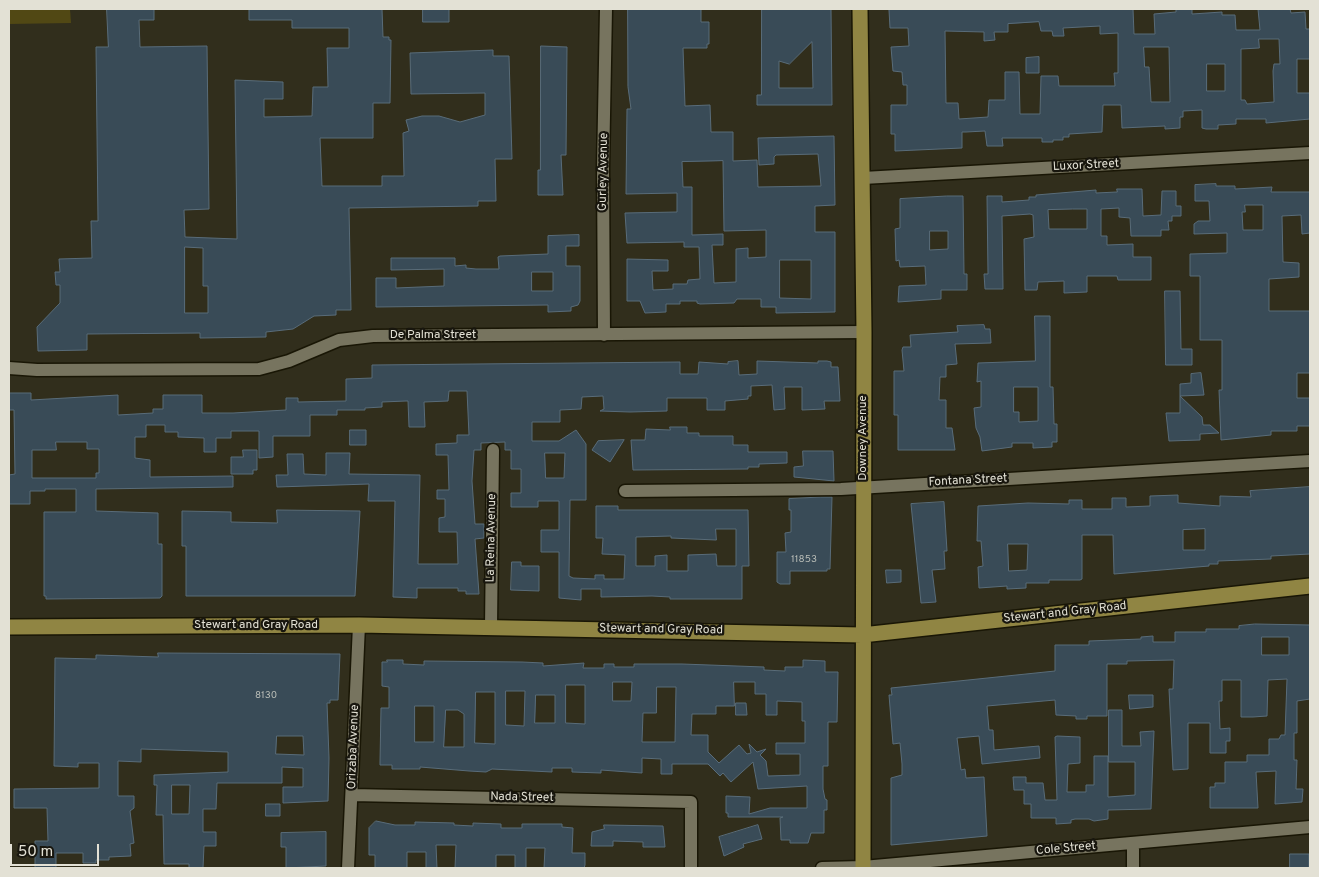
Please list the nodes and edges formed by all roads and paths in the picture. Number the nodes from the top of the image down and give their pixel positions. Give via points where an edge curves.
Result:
1 (606, 9) edge
2 (860, 9) edge
3 (1310, 153) edge
4 (863, 178) junction
5 (864, 332) junction
6 (604, 335) junction
7 (9, 368) edge
8 (493, 450) dead end
9 (1310, 461) edge
10 (864, 487) junction
11 (625, 491) dead end
12 (1310, 586) edge
13 (359, 625) junction
14 (9, 627) edge
15 (491, 627) junction
16 (862, 635) junction
17 (352, 795) junction
18 (1310, 827) edge
19 (1132, 843) junction
20 (348, 868) edge
21 (691, 868) edge
22 (822, 868) edge
23 (863, 868) edge
24 (1133, 868) edge

1 - 6 street, Gurley Avenue
2 - 4 main road, Downey Avenue
3 - 4 street, Luxor Street
4 - 5 main road, Downey Avenue
5 - 6 street, De Palma Street
5 - 10 main road, Downey Avenue
6 - 7 street, De Palma Street via 362,337 339,340 289,361 259,369
8 - 15 street, La Reina Avenue
9 - 10 street, Fontana Street
10 - 11 street, Fontana Street
10 - 16 main road, Downey Avenue
12 - 16 main road, Stewart and Gray Road
13 - 14 main road, Stewart and Gray Road
13 - 15 main road, Stewart and Gray Road
13 - 17 street, Orizaba Avenue
15 - 16 main road, Stewart and Gray Road
16 - 23 main road, Downey Avenue
17 - 20 street, Orizaba Avenue
17 - 21 street, Nada Street via 691,802
18 - 19 street, Cole Street
19 - 23 street, Cole Street
19 - 24 street
22 - 23 street, Cole Street

